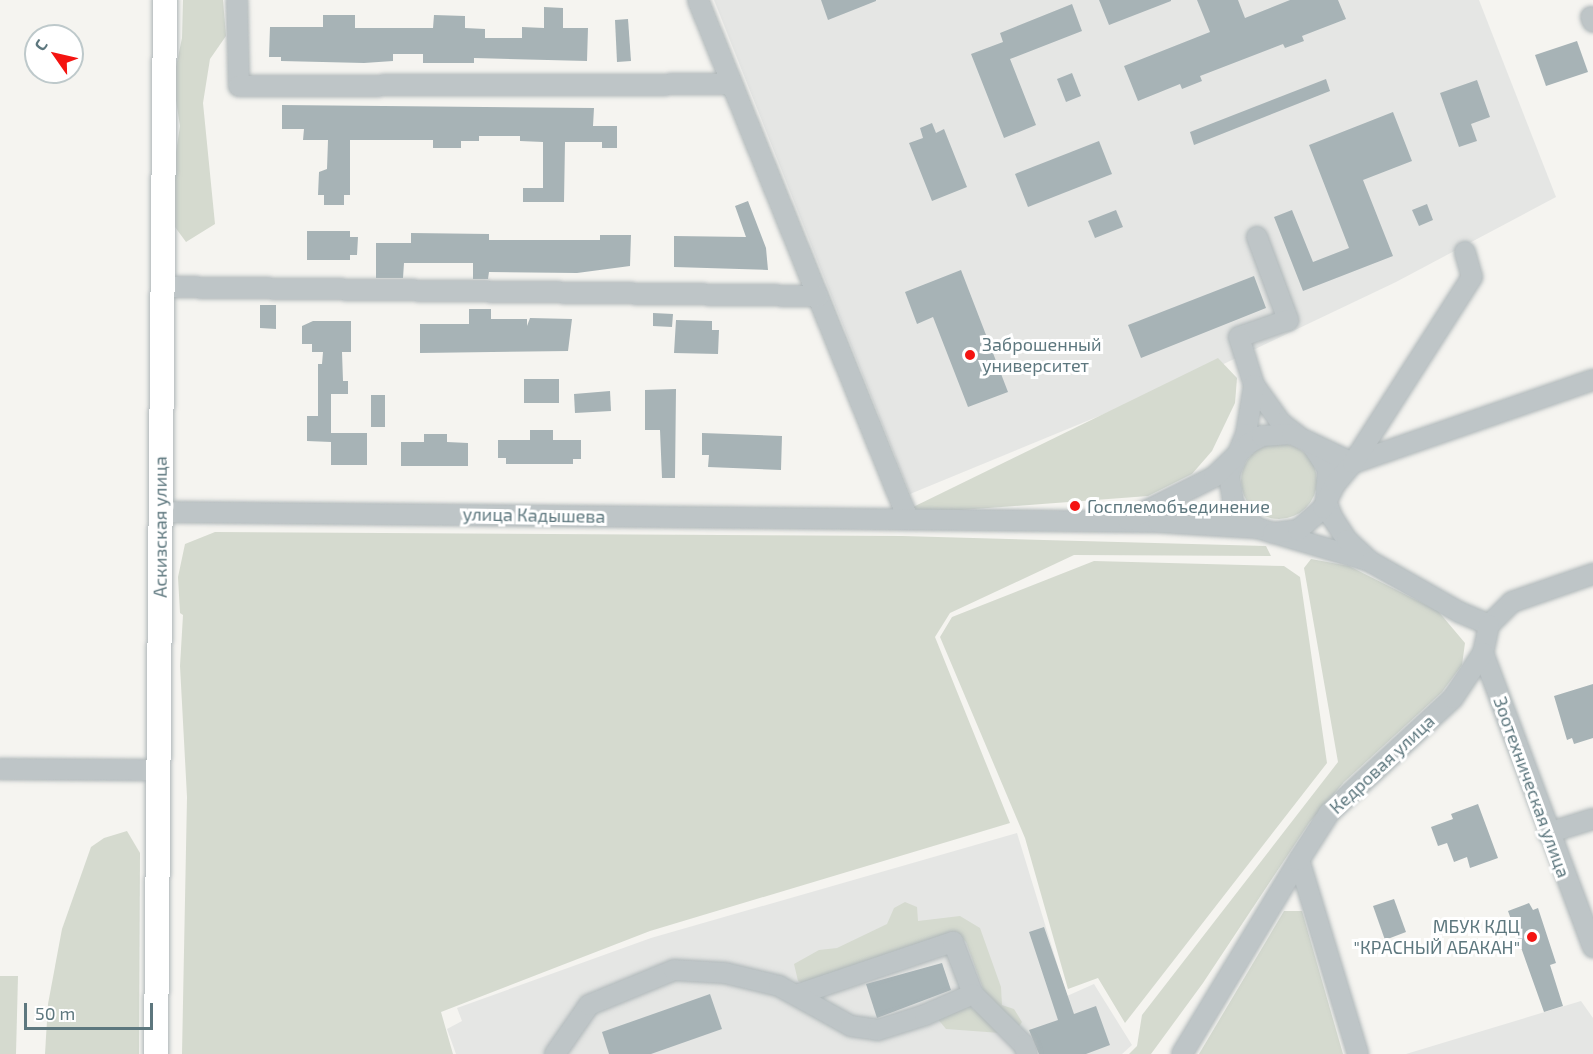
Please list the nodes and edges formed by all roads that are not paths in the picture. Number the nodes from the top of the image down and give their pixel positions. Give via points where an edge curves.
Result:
1 (165, 0) edge
2 (237, 0) edge
3 (698, 0) edge
4 (732, 84) junction
5 (1257, 237) dead end
6 (1465, 252) dead end
7 (162, 287) junction
8 (818, 296) junction
9 (1593, 380) edge
10 (1254, 385) junction
11 (1305, 441) junction
12 (1234, 460) junction
13 (1353, 463) junction
14 (1326, 501) junction
15 (160, 512) junction
16 (908, 519) junction
17 (1125, 522) junction
18 (1265, 531) junction
19 (1371, 562) junction
20 (1593, 573) edge
21 (1489, 625) junction
22 (1483, 653) junction
23 (0, 769) edge
24 (158, 770) junction
25 (1593, 819) edge
26 (1548, 833) junction
27 (1299, 860) junction
28 (1593, 947) edge
29 (973, 994) junction
30 (796, 995) junction
31 (156, 1054) edge
32 (555, 1054) edge
33 (1027, 1054) edge
34 (1182, 1054) edge
35 (1358, 1054) edge

1 - 7 main road, Аскизская улица
2 - 4 street via 239,86
3 - 4 street
4 - 8 street
5 - 10 street via 1288,320 1239,337
6 - 13 street via 1472,277
7 - 8 street
7 - 15 main road, Аскизская улица
8 - 16 street
9 - 13 street
10 - 11 street via 1281,423
10 - 12 street via 1246,434
11 - 12 street via 1277,433 1262,436 1243,448
11 - 13 street
11 - 14 street via 1328,470
12 - 17 street via 1214,477
12 - 18 street via 1229,483 1231,499 1238,513
13 - 14 street
14 - 18 street via 1305,526
14 - 19 street via 1347,540
15 - 16 street, улица Кадышева
15 - 24 main road, Аскизская улица
16 - 17 street, улица Кадышева
17 - 18 street, улица Кадышева
18 - 19 street
19 - 21 street
20 - 21 street via 1512,602
21 - 22 street
22 - 26 street, Зоотехническая улица
22 - 27 street, Кедровая улица via 1452,698 1329,813
23 - 24 street
24 - 31 main road, Аскизская улица
25 - 26 street
26 - 28 street, Зоотехническая улица
27 - 34 street, Кедровая улица
27 - 35 street
29 - 30 street via 878,1030 850,1026
29 - 30 street via 953,942
29 - 33 street via 1024,1045
30 - 32 street via 780,986 724,972 674,970 589,1005

